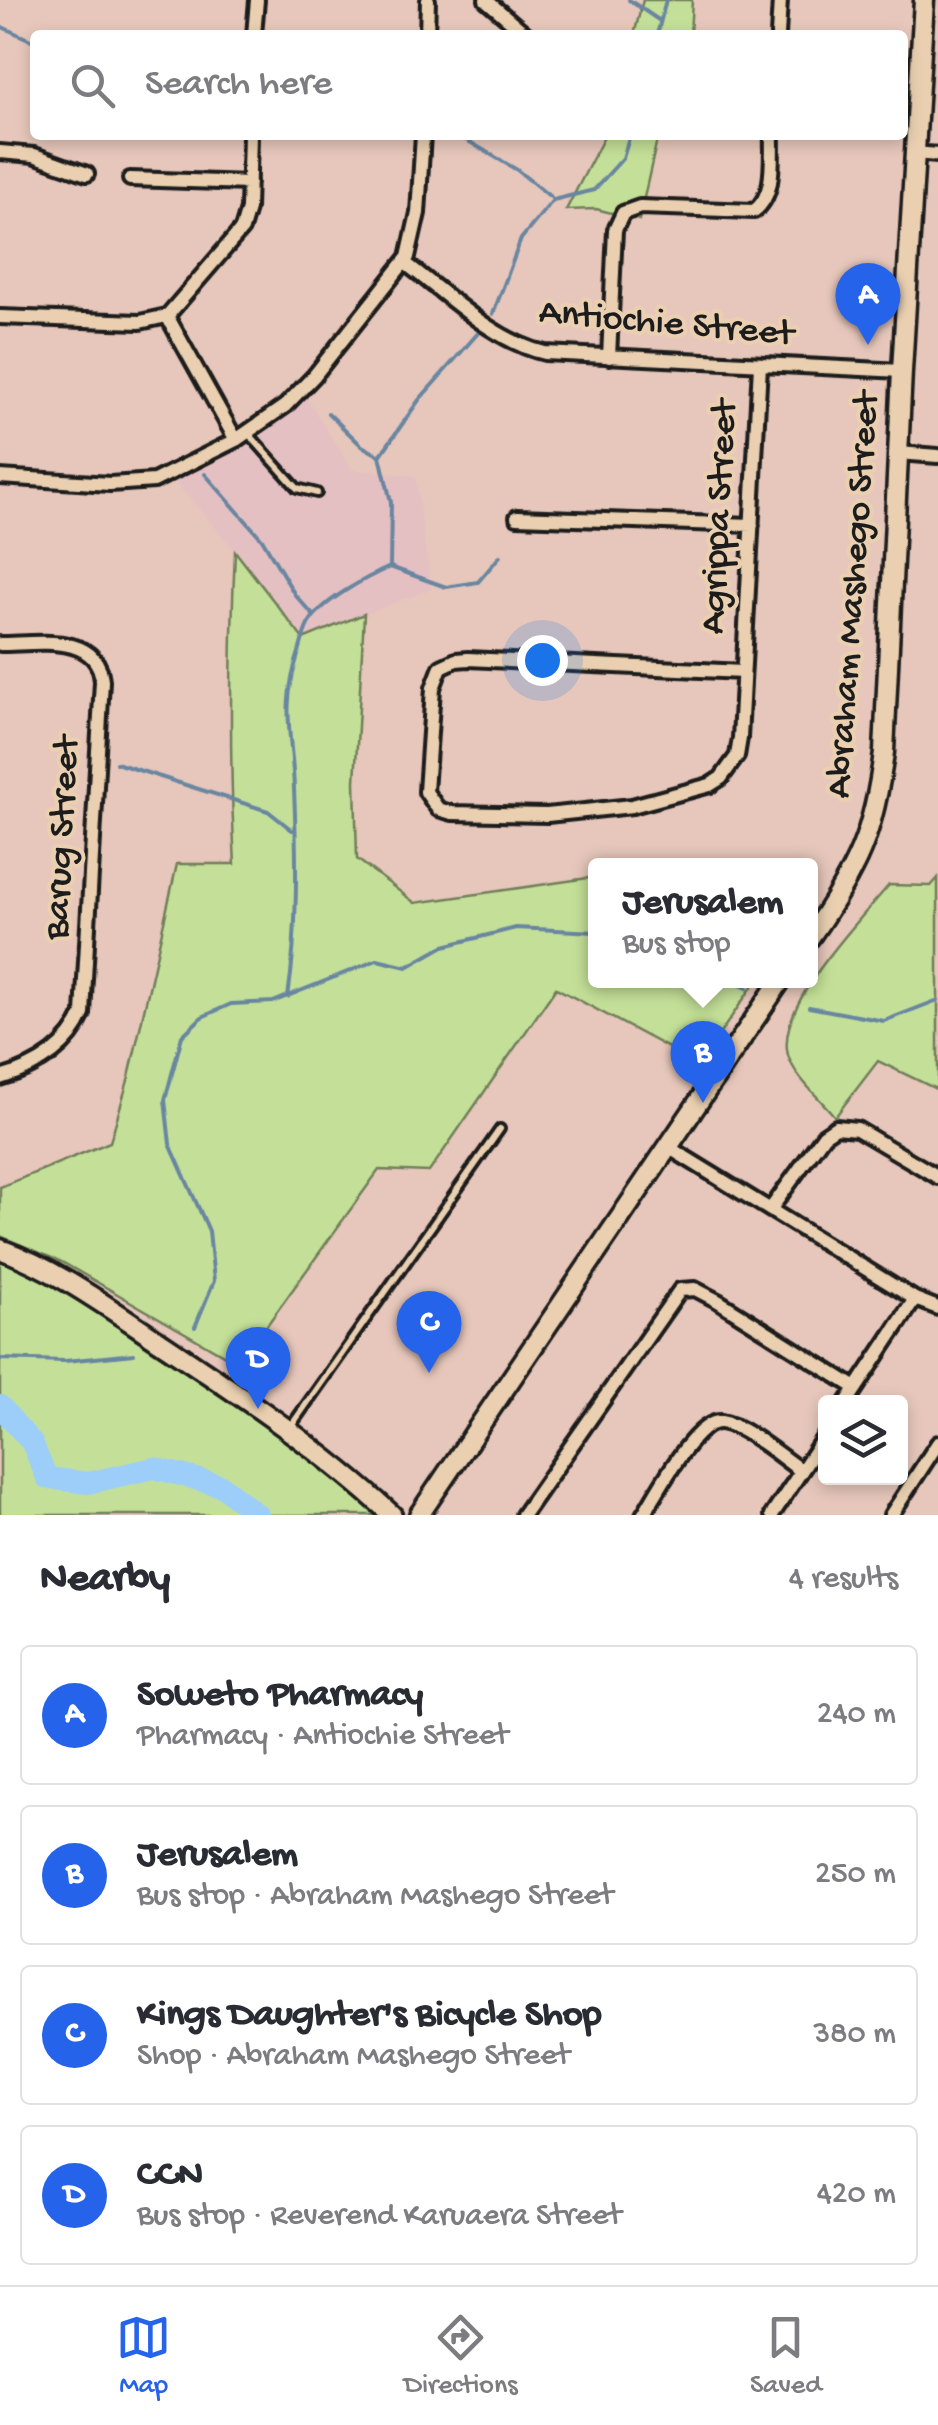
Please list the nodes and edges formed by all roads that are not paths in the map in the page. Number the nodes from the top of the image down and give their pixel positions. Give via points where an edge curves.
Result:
1 (257, 0) edge
2 (428, 0) edge
3 (486, 0) edge
4 (780, 0) edge
5 (924, 0) edge
6 (254, 30) edge
7 (427, 30) edge
8 (521, 30) edge
9 (778, 30) edge
10 (250, 140) edge
11 (423, 140) edge
12 (772, 140) edge
13 (0, 152) edge
14 (914, 154) junction
15 (938, 155) edge
16 (87, 174) dead end
17 (130, 179) dead end
18 (249, 183) junction
19 (405, 262) junction
20 (0, 316) edge
21 (167, 316) junction
22 (609, 357) junction
23 (760, 365) junction
24 (902, 371) junction
25 (242, 436) junction
26 (898, 453) junction
27 (938, 456) edge
28 (0, 477) edge
29 (317, 493) dead end
30 (517, 517) dead end
31 (752, 524) junction
32 (0, 644) edge
33 (743, 672) junction
34 (818, 924) edge
35 (776, 988) edge
36 (0, 1078) edge
37 (500, 1129) dead end
38 (668, 1147) junction
39 (938, 1177) edge
40 (770, 1210) junction
41 (0, 1250) edge
42 (916, 1300) junction
43 (938, 1308) edge
44 (856, 1388) junction
45 (851, 1395) edge
46 (288, 1430) junction
47 (938, 1443) edge
48 (818, 1445) edge
49 (800, 1470) junction
50 (392, 1515) edge
51 (419, 1515) edge
52 (523, 1515) edge
53 (643, 1515) edge
54 (772, 1515) edge
55 (890, 1515) edge

1 - 6 street
2 - 7 street
3 - 8 street
4 - 9 street
5 - 14 main road, Abraham Mashego Street
10 - 18 street
11 - 19 street via 418,213
12 - 22 street via 769,189 754,211 640,207 623,213
13 - 16 street via 34,155
14 - 15 street
14 - 24 main road, Abraham Mashego Street
17 - 18 street
18 - 21 street via 246,218 235,240
19 - 22 street, Antiochie Street via 532,350
19 - 25 street via 314,376
20 - 21 street via 140,322
21 - 25 street
22 - 23 street, Antiochie Street
23 - 24 street, Antiochie Street
23 - 31 street, Agrippa Street
24 - 26 main road, Abraham Mashego Street
25 - 28 street via 161,479 136,484
25 - 29 lane via 297,488
26 - 27 street
26 - 34 main road, Abraham Mashego Street via 878,797 868,837
30 - 31 street
31 - 33 street, Agrippa Street
32 - 36 street, Barug Street via 85,648 98,662 102,681 83,1014 50,1055
33 - 33 street, Agrippa Street via 738,756 710,784 584,813 464,814 438,809 430,800 434,688 448,662
35 - 38 main road
37 - 46 lane
38 - 40 street
38 - 51 main road
39 - 40 street via 856,1129 836,1128
40 - 42 street
41 - 46 main road via 116,1312
42 - 43 street
42 - 44 street
44 - 45 street
44 - 52 street via 718,1301 695,1289 680,1290
46 - 50 main road
47 - 55 street
48 - 49 street
49 - 53 street via 737,1428 712,1422 695,1436
49 - 54 street

